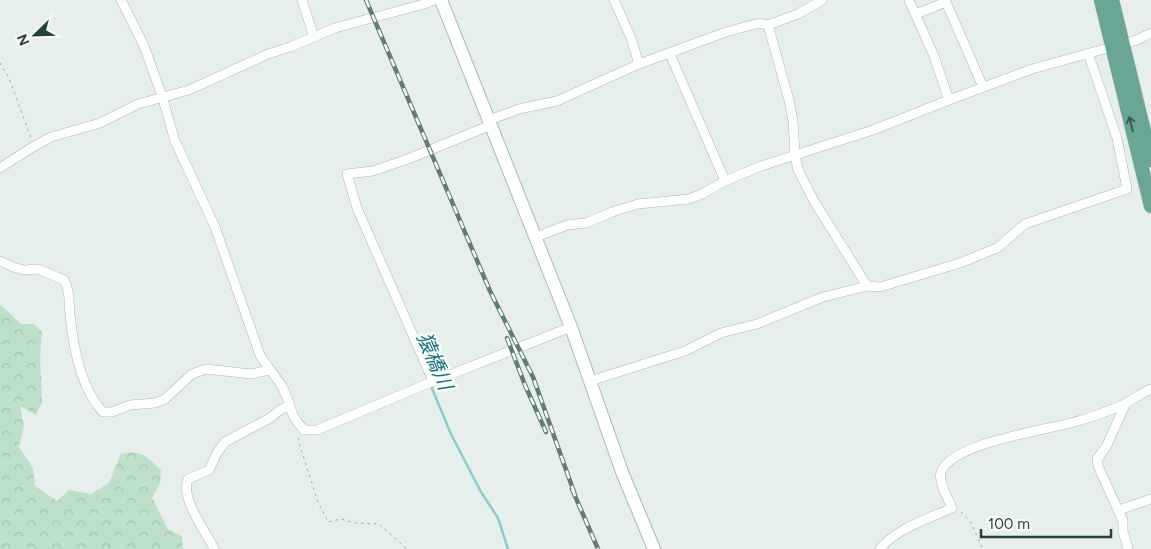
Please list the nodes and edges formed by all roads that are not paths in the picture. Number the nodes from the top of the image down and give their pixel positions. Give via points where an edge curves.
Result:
1 (121, 0) edge
2 (302, 0) edge
3 (434, 0) edge
4 (442, 0) edge
5 (614, 0) edge
6 (822, 0) edge
7 (909, 0) edge
8 (1101, 0) edge
9 (1113, 6) edge
10 (916, 14) junction
11 (768, 25) junction
12 (1151, 33) edge
13 (314, 37) junction
14 (1118, 42) junction
15 (1088, 53) junction
16 (670, 54) junction
17 (639, 64) junction
18 (983, 87) junction
19 (162, 96) junction
20 (949, 100) junction
21 (490, 122) junction
22 (1147, 152) edge
23 (795, 155) junction
24 (1121, 156) junction
25 (0, 168) edge
26 (724, 181) junction
27 (1151, 206) edge
28 (536, 236) junction
29 (0, 261) edge
30 (867, 286) junction
31 (571, 327) junction
32 (269, 370) junction
33 (590, 381) junction
34 (431, 382) junction
35 (1151, 389) edge
36 (1126, 403) junction
37 (288, 406) junction
38 (1151, 499) edge
39 (1119, 510) junction
40 (214, 549) edge
41 (654, 549) edge
42 (880, 549) edge
43 (1128, 549) edge

1 - 19 street via 144,46
2 - 13 street
3 - 13 street
4 - 21 street
5 - 17 street
6 - 11 street via 798,14
7 - 10 street
8 - 14 main road
9 - 14 main road
10 - 18 street via 946,2
10 - 20 street
11 - 16 street via 745,26
11 - 23 street via 789,100
12 - 14 street via 1137,40
13 - 19 street via 189,90
14 - 15 street
14 - 22 main road
15 - 18 street
15 - 24 street
16 - 17 street
16 - 26 street
17 - 21 street via 556,101 519,109
18 - 20 street
19 - 25 street via 100,123 51,137
19 - 32 street via 175,141 215,227 260,355
20 - 23 street via 873,130
21 - 28 street
21 - 34 street via 408,158 373,170 347,174 358,208
22 - 24 street
22 - 27 main road
23 - 26 street
23 - 30 street via 804,184
24 - 30 street via 1127,190 1025,224 997,248 960,263 880,287
26 - 28 street via 689,199 638,204 586,223 568,225
28 - 31 street
29 - 32 street via 24,270 38,269 64,280 69,290 75,346 84,381 93,402 102,412 165,399 192,374 206,369 251,374
30 - 33 street via 824,297 757,324 721,333 685,351
31 - 33 street
31 - 34 street
32 - 37 street via 281,385
33 - 41 street
34 - 37 street via 317,430 304,430
35 - 36 street
36 - 39 street via 1106,447 1097,458
36 - 42 street via 1078,421 971,448 959,454 941,473 952,508 896,534
37 - 40 street via 225,442 209,470 188,479 185,486 189,502
38 - 39 street
39 - 43 street

